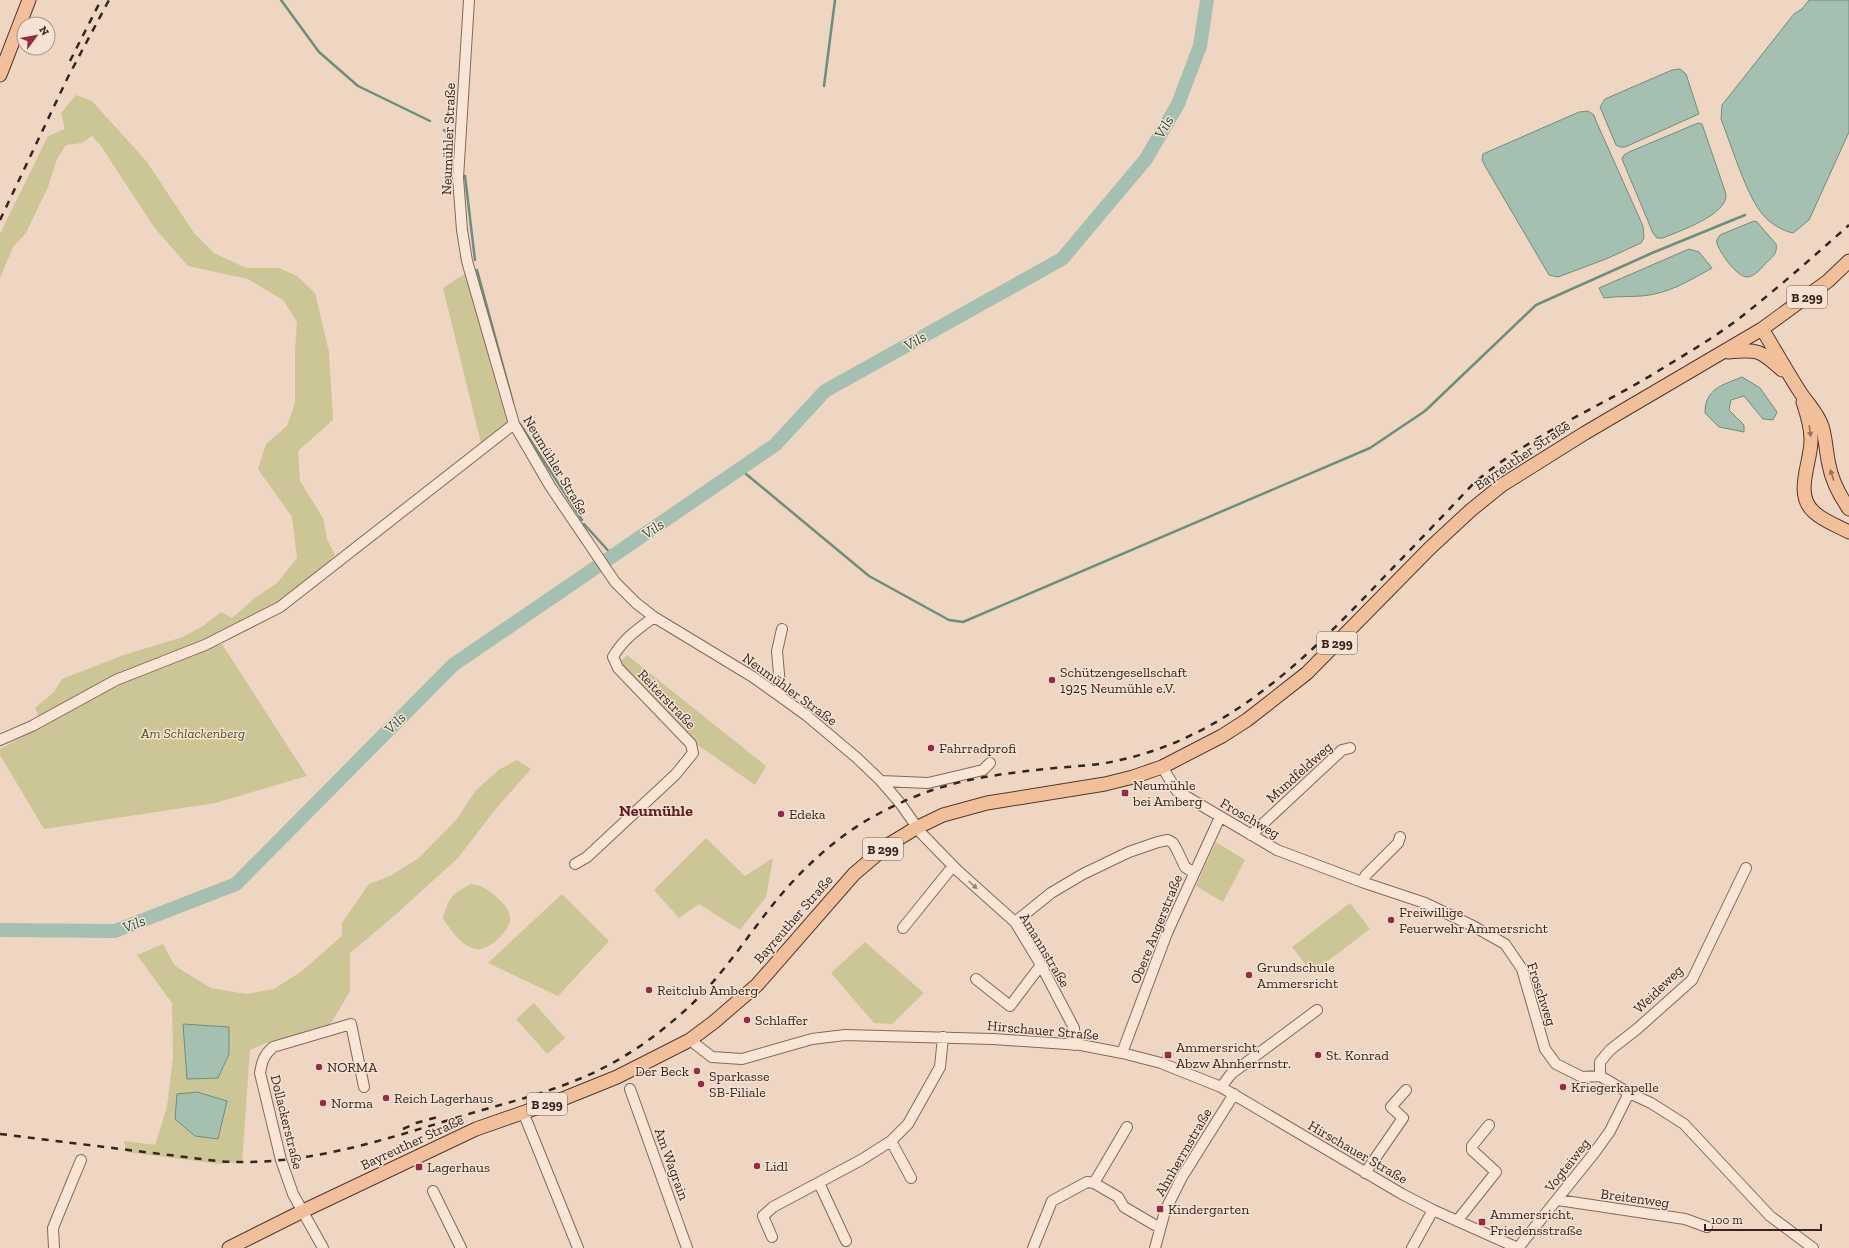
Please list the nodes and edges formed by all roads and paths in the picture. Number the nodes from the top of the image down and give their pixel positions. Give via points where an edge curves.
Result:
1 (29, 0) edge
2 (469, 0) edge
3 (0, 76) edge
4 (1849, 261) edge
5 (1762, 329) junction
6 (1725, 352) junction
7 (1794, 380) junction
8 (1801, 393) junction
9 (514, 424) junction
10 (1849, 509) edge
11 (1849, 532) edge
12 (654, 617) junction
13 (782, 629) dead end
14 (781, 697) junction
15 (0, 740) edge
16 (1350, 748) dead end
17 (990, 763) dead end
18 (1162, 767) junction
19 (881, 781) junction
20 (1220, 817) junction
21 (916, 828) junction
22 (1251, 835) junction
23 (1400, 837) dead end
24 (574, 864) dead end
25 (953, 866) junction
26 (1746, 868) dead end
27 (1194, 873) junction
28 (1362, 882) junction
29 (1015, 922) junction
30 (903, 928) dead end
31 (1041, 966) junction
32 (976, 979) dead end
33 (1317, 1010) dead end
34 (943, 1037) junction
35 (690, 1040) junction
36 (1075, 1045) junction
37 (1122, 1053) junction
38 (1600, 1076) junction
39 (364, 1087) dead end
40 (1221, 1087) junction
41 (630, 1089) dead end
42 (1406, 1090) dead end
43 (1629, 1093) junction
44 (1234, 1094) junction
45 (523, 1112) junction
46 (1489, 1125) dead end
47 (1127, 1127) dead end
48 (891, 1140) junction
49 (81, 1160) dead end
50 (1365, 1173) junction
51 (911, 1178) dead end
52 (1094, 1183) junction
53 (819, 1184) junction
54 (433, 1191) dead end
55 (1558, 1200) junction
56 (1433, 1210) junction
57 (303, 1211) junction
58 (1457, 1221) junction
59 (1707, 1227) dead end
60 (1160, 1228) junction
61 (772, 1237) dead end
62 (846, 1241) dead end
63 (54, 1248) edge
64 (229, 1248) edge
65 (323, 1248) edge
66 (461, 1248) edge
67 (578, 1248) edge
68 (687, 1248) edge
69 (1033, 1248) edge
70 (1155, 1248) edge
71 (1412, 1248) edge
72 (1518, 1248) edge
73 (1813, 1248) edge

1 - 3 main road
2 - 9 street, Neumühler Straße via 458,178 462,230 467,261
4 - 5 main road, Bayreuther Straße / B 299 via 1828,281
5 - 6 main road, Bayreuther Straße / B 299
5 - 7 main road
6 - 7 main road via 1764,353
6 - 18 main road, Bayreuther Straße / B 299 via 1585,433 1502,485 1435,544 1307,673 1247,720
7 - 8 main road
10 -> 8 main road via 1832,477 1822,425
8 -> 11 main road via 1811,430 1804,496 1813,512
9 - 12 street, Neumühler Straße via 550,486 615,582
9 - 15 street via 280,607 205,645 116,680 32,726
12 - 14 street, Neumühler Straße
12 - 24 street, Reiterstraße via 627,638 613,657 618,668 691,744 693,753 676,774 587,857
13 - 14 street via 777,651
14 - 19 street, Neumühler Straße via 829,734
16 - 22 street, Mundfeldweg via 1342,750
17 - 19 street via 983,770 928,783
18 - 20 street, Froschweg via 1177,791
18 - 21 main road, Bayreuther Straße / B 299 via 1106,784 987,803 944,815
19 - 21 street, Neumühler Straße via 900,803
20 - 22 street, Froschweg
20 - 27 street, Obere Angerstraße
21 - 25 street, Amannstraße
21 - 35 main road, Bayreuther Straße / B 299 via 888,845 854,874 756,986
22 - 28 street, Froschweg via 1277,850
23 - 28 street via 1398,843 1366,874
25 -> 29 street, Amannstraße
25 - 30 street
26 - 38 street, Weideweg via 1692,980 1610,1050 1600,1062
27 - 29 street via 1185,867 1173,843 1168,840 1158,842 1129,852 1084,874 1051,893
27 - 37 street, Obere Angerstraße via 1167,933
28 - 38 street, Froschweg via 1425,903 1505,944 1522,969 1544,1049 1556,1064 1582,1077
29 - 31 street, Amannstraße
31 - 32 street via 1010,1006
31 - 36 street, Amannstraße via 1074,1028
33 - 40 street via 1231,1074
34 - 35 street, Hirschauer Straße via 845,1035 812,1039 742,1059 712,1057
34 - 36 street, Hirschauer Straße
34 - 48 street via 940,1067 908,1124
35 - 45 main road, Bayreuther Straße / B 299 via 616,1077
36 - 37 street, Hirschauer Straße
37 - 40 street, Hirschauer Straße via 1161,1063
38 - 43 street
39 - 57 street, Dollackerstraße via 351,1024 284,1042 272,1047 265,1054 260,1073 281,1160 293,1194
40 - 44 street, Hirschauer Straße
41 - 68 street, Am Wagrain
42 - 50 street via 1391,1107 1403,1118
43 - 55 street, Vogteiweg via 1610,1131
43 - 73 street via 1657,1106 1684,1124 1770,1216
44 - 50 street, Hirschauer Straße
44 - 60 street, Ahnherrnstraße via 1182,1177
45 - 57 main road, Bayreuther Straße / B 299 via 476,1129
45 - 67 street
46 - 58 street via 1472,1146 1472,1150 1496,1172
47 - 52 street
48 - 51 street
48 - 53 street
49 - 63 street via 56,1218
50 - 56 street, Hirschauer Straße
52 - 60 street via 1118,1197 1124,1207
52 - 69 street via 1087,1182 1052,1201
53 - 61 street via 773,1207 763,1216
53 - 62 street
54 - 66 street
55 - 59 street, Breitenweg via 1685,1219
55 - 72 street, Vogteiweg
56 - 58 street, Hirschauer Straße
56 - 71 street
57 - 64 main road, Bayreuther Straße / B 299
57 - 65 street, Dollackerstraße
58 - 72 street, Hirschauer Straße
60 - 70 street, Ahnherrnstraße

